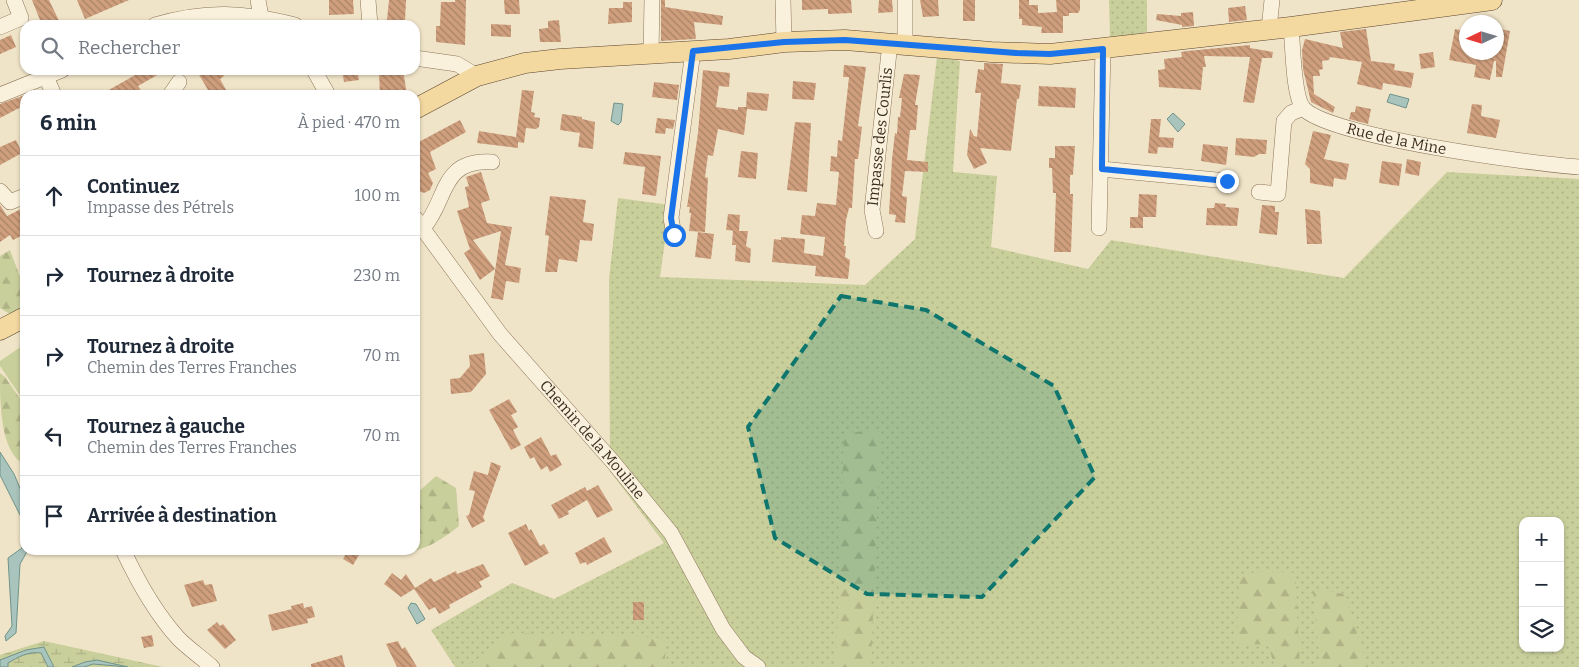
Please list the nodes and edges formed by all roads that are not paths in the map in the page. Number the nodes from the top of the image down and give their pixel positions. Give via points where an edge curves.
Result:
1 (14, 0) edge
2 (258, 0) edge
3 (368, 0) edge
4 (652, 0) edge
5 (783, 0) edge
6 (905, 0) edge
7 (1272, 0) edge
8 (1492, 0) edge
9 (261, 16) junction
10 (22, 20) edge
11 (173, 20) edge
12 (276, 20) edge
13 (370, 20) edge
14 (20, 23) edge
15 (0, 27) edge
16 (1291, 27) junction
17 (1269, 29) junction
18 (784, 42) junction
19 (898, 43) junction
20 (1103, 49) junction
21 (693, 51) junction
22 (651, 53) junction
23 (420, 59) edge
24 (39, 75) edge
25 (317, 75) edge
26 (477, 76) junction
27 (179, 82) dead end
28 (50, 90) edge
29 (173, 90) edge
30 (325, 90) edge
31 (0, 96) edge
32 (420, 106) edge
33 (1302, 108) junction
34 (492, 162) dead end
35 (1579, 167) edge
36 (1102, 169) junction
37 (1227, 181) dead end
38 (0, 191) edge
39 (1259, 192) dead end
40 (20, 198) edge
41 (420, 223) edge
42 (420, 224) edge
43 (1099, 228) dead end
44 (876, 231) dead end
45 (674, 235) dead end
46 (20, 320) edge
47 (0, 330) edge
48 (126, 555) edge
49 (742, 662) edge
50 (212, 667) edge
51 (758, 667) edge

1 - 10 street
2 - 9 street
3 - 13 street
4 - 22 street
5 - 18 street
6 - 19 street, Impasse des Courlis
7 - 17 street
8 - 16 main road
9 - 11 street via 211,14
9 - 12 street
14 - 15 street
16 - 17 main road
16 - 33 street via 1296,86
17 - 20 main road
18 - 19 main road via 845,40
18 - 21 main road
19 - 20 main road via 1050,54
19 - 44 street, Impasse des Courlis via 872,210
20 - 36 street
21 - 22 main road
21 - 45 street via 671,218
22 - 26 main road via 526,63
23 - 26 street via 457,64
24 - 28 street
24 - 31 street
25 - 30 street
26 - 32 main road
27 - 29 street
33 - 35 street, Rue de la Mine via 1335,125 1381,136 1498,158
33 - 39 street via 1290,113 1284,121 1278,194
34 - 41 street via 477,162 454,174 444,186 431,219
36 - 37 street
36 - 43 street
38 - 40 street via 10,202
42 - 49 street, Chemin de la Mouline via 500,334 613,462 671,534
46 - 47 main road
48 - 50 street via 148,599 166,624 180,641
49 - 51 street, Chemin de la Mouline

